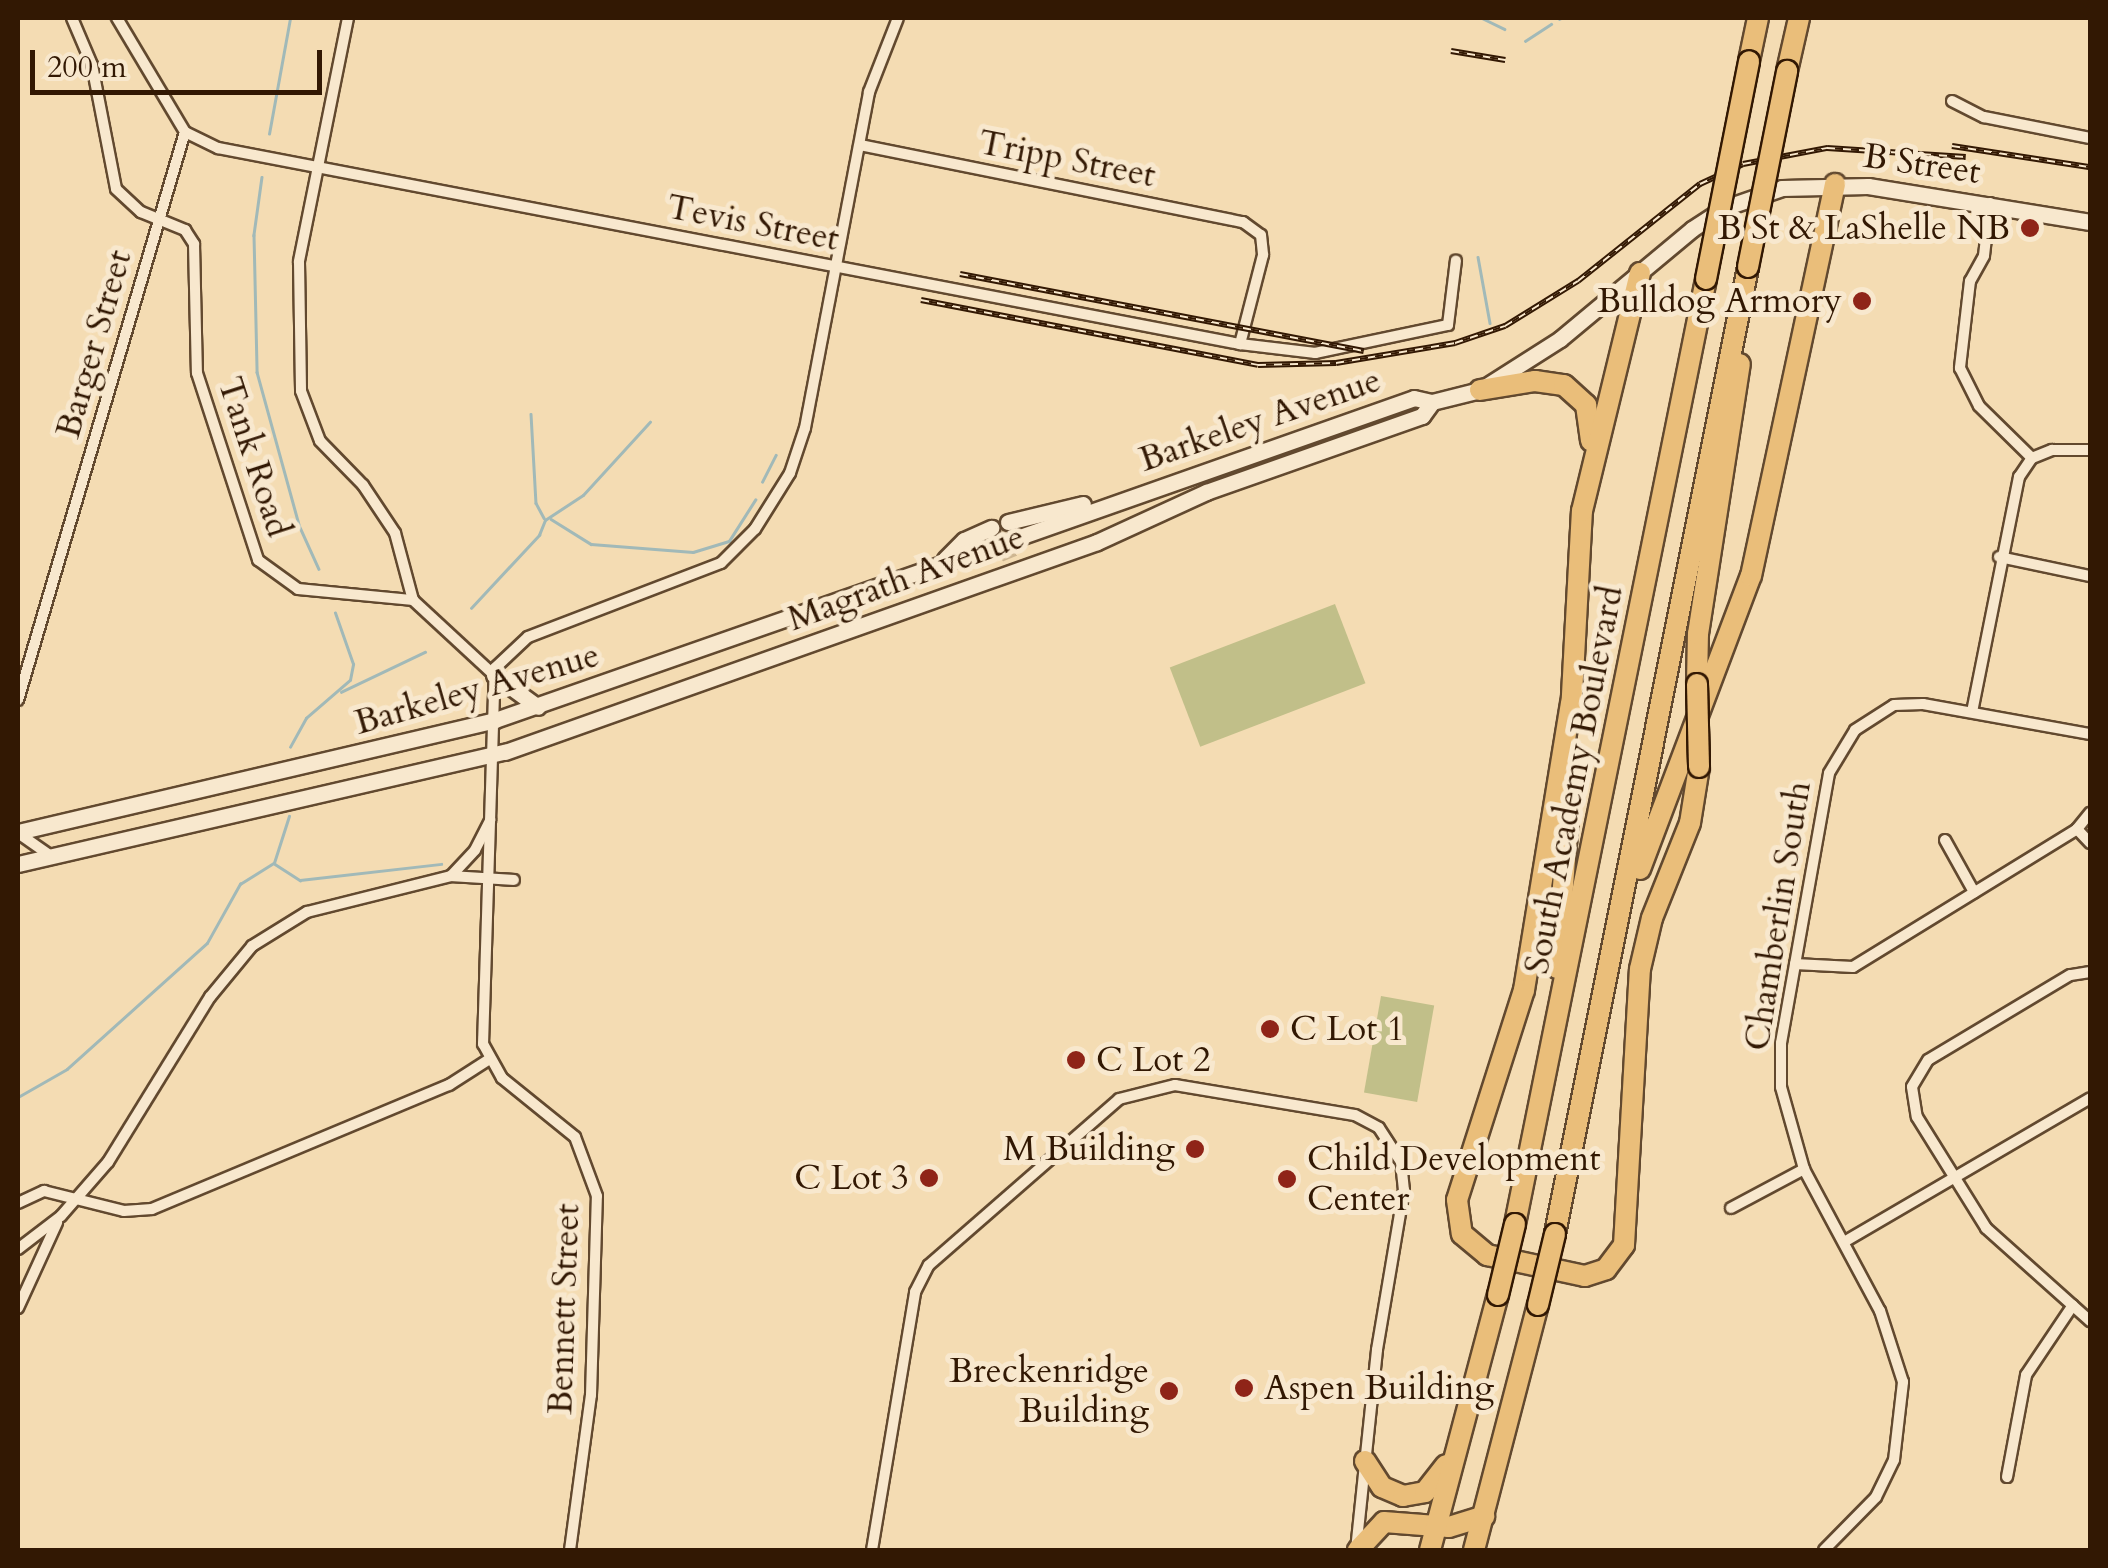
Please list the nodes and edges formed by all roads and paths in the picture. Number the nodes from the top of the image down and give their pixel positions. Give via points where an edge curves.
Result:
1 (72, 18) edge
2 (116, 18) edge
3 (348, 18) edge
4 (898, 18) edge
5 (1758, 18) edge
6 (1798, 18) edge
7 (1952, 101) dead end
8 (185, 132) junction
9 (2090, 138) edge
10 (860, 146) junction
11 (318, 166) junction
12 (1835, 184) junction
13 (1747, 199) joint
14 (1990, 203) junction
15 (160, 218) junction
16 (2090, 222) edge
17 (1456, 260) dead end
18 (836, 267) junction
19 (1748, 267) junction
20 (1640, 273) junction
21 (1240, 344) junction
22 (1480, 390) junction
23 (1432, 402) junction
24 (2090, 450) edge
25 (2032, 458) junction
26 (1590, 472) junction
27 (1109, 505) junction
28 (1999, 557) junction
29 (940, 563) junction
30 (2090, 576) edge
31 (413, 600) junction
32 (494, 675) junction
33 (18, 700) edge
34 (1571, 703) junction
35 (538, 707) junction
36 (1972, 712) junction
37 (495, 720) junction
38 (2090, 734) edge
39 (496, 755) junction
40 (494, 810) junction
41 (2090, 813) edge
42 (2077, 829) junction
43 (18, 832) edge
44 (1945, 840) dead end
45 (2090, 843) edge
46 (50, 856) junction
47 (18, 864) edge
48 (451, 876) junction
49 (490, 878) junction
50 (514, 880) dead end
51 (1974, 892) junction
52 (1795, 964) junction
53 (1610, 972) junction
54 (2090, 972) edge
55 (488, 1060) junction
56 (2090, 1098) edge
57 (1541, 1103) junction
58 (1804, 1168) junction
59 (1954, 1179) junction
60 (77, 1198) junction
61 (18, 1203) edge
62 (1731, 1208) dead end
63 (61, 1216) junction
64 (1844, 1242) junction
65 (18, 1249) edge
66 (2073, 1305) junction
67 (18, 1308) edge
68 (2090, 1320) edge
69 (1458, 1446) junction
70 (1365, 1462) junction
71 (2007, 1476) dead end
72 (1484, 1516) junction
73 (1395, 1519) junction
74 (1436, 1526) junction
75 (570, 1550) edge
76 (872, 1550) edge
77 (1357, 1550) edge
78 (1426, 1550) edge
79 (1474, 1550) edge
80 (1488, 1550) edge
81 (1824, 1550) edge

1 - 15 street, Tank Road via 96,80 116,188 132,206
2 - 8 street
3 - 11 street, Tank Road
4 - 10 street via 874,74
5 - 57 highway, South Academy Boulevard, bridge
6 - 19 highway, South Academy Boulevard, bridge
7 - 9 street via 1984,117
8 - 11 street, Tevis Street via 218,148
8 - 15 street, Barger Street
10 - 18 street
10 - 21 street, Tripp Street via 1242,222 1260,235 1262,255
11 - 18 street, Tevis Street
11 - 31 street, Tank Road via 300,262 301,391 320,441 363,485 395,532
12 - 13 main road, B Street
12 - 14 main road, B Street
12 - 53 highway via 1746,594 1647,848
13 - 20 main road, Magrath Avenue via 1692,229
14 - 16 main road, B Street
14 - 25 street via 1984,256 1970,282 1960,368 1979,406
15 - 31 street, Tank Road via 185,230 194,244 197,373 258,560 298,589
15 - 33 street, Barger Street
17 - 21 street, Tevis Street via 1448,325 1316,352
18 - 21 street, Tevis Street
18 - 32 street via 800,445 748,540 709,570 528,637 500,658
19 - 34 highway, bridge via 1736,406 1698,634 1699,767 1690,824 1652,918 1640,969 1624,1245 1606,1269 1586,1276 1487,1255 1462,1234 1457,1200 1524,990
19 - 53 highway, South Academy Boulevard
20 - 22 main road, Magrath Avenue via 1560,340
20 - 26 highway
22 - 23 main road, Magrath Avenue
22 - 26 highway via 1550,381 1578,394 1592,420
23 - 27 main road, Barkeley Avenue via 1414,398
23 - 39 main road, Magrath Avenue via 1422,416 1206,492 1097,542
24 - 25 street via 2052,450
25 - 28 street via 2010,500
26 - 34 highway via 1575,558
27 - 27 main road, Barkeley Avenue via 1082,504 1013,534
28 - 30 street
28 - 36 street
29 - 29 main road, Barkeley Avenue via 964,540 995,541
29 - 35 main road, Barkeley Avenue
31 - 32 street
32 - 35 main road
32 - 37 street
34 - 57 highway via 1569,852
35 - 37 main road, Barkeley Avenue
36 - 38 street, Chamberlin South
36 - 52 street, Chamberlin South via 1894,705 1840,748 1829,773
37 - 39 street
37 - 43 main road, Barkeley Avenue
39 - 40 street
39 - 46 main road, Magrath Avenue
40 - 48 street via 479,844
40 - 49 street
41 - 42 street
42 - 45 street
42 - 51 street
43 - 46 street
44 - 51 street
46 - 47 main road, Magrath Avenue
48 - 49 street
48 - 60 street via 307,912 252,946 220,982 136,1120
49 - 50 street
49 - 55 street via 482,1027
51 - 52 street via 1853,967
52 - 58 street, Chamberlin South via 1781,1087
53 - 72 highway, South Academy Boulevard, bridge via 1555,1234
54 - 59 street via 2070,975 1928,1060 1912,1088 1917,1117
55 - 60 street via 449,1084 152,1209 124,1211
55 - 75 street, Bennett Street via 575,1137 596,1188 591,1395
56 - 59 street
57 - 69 highway, South Academy Boulevard, bridge
58 - 62 street
58 - 64 street, Chamberlin South
59 - 64 street
59 - 66 street via 1986,1228
60 - 61 street via 44,1192
60 - 63 street
63 - 65 street
63 - 67 street
64 - 81 street, Chamberlin South via 1896,1350 1903,1418 1894,1460 1876,1497
66 - 68 street
66 - 71 street via 2026,1375
69 - 70 highway via 1434,1484 1414,1496 1382,1486
69 - 74 highway, South Academy Boulevard
70 - 76 street via 1404,1190 1396,1151 1379,1128 1355,1115 1160,1086 1106,1109 928,1265 915,1292
70 - 77 street
72 - 74 highway via 1462,1526
72 - 79 highway, South Academy Boulevard
72 - 80 highway
73 - 74 highway
73 - 77 highway
73 - 78 highway
74 - 78 highway, South Academy Boulevard

